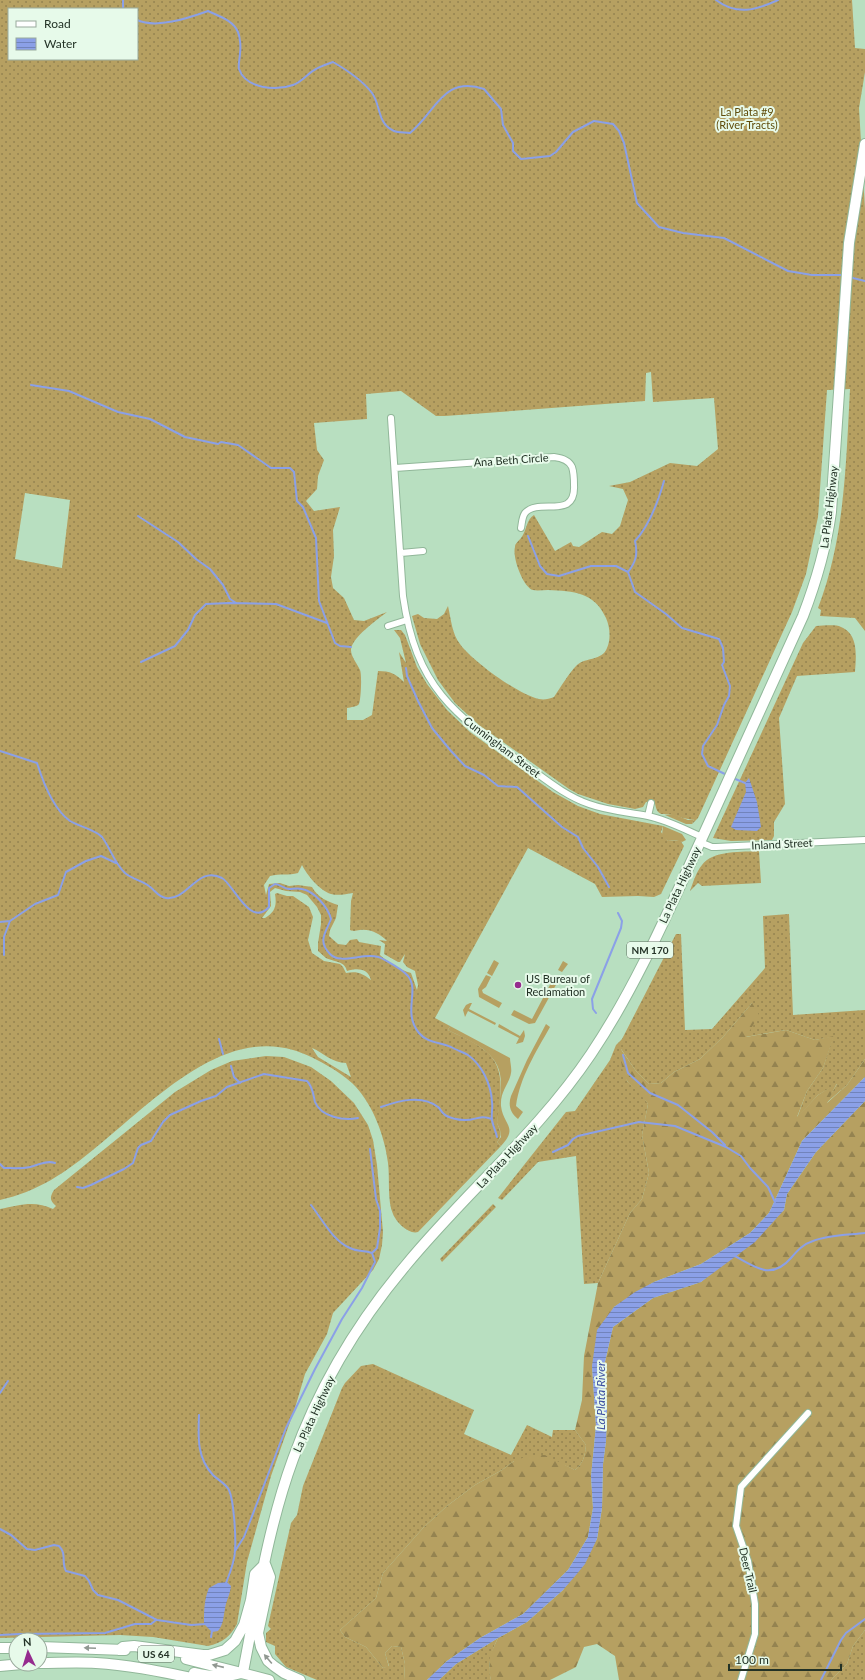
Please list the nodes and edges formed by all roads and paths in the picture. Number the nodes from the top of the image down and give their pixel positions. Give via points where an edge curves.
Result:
1 (865, 144) edge
2 (391, 418) dead end
3 (395, 468) junction
4 (521, 528) dead end
5 (422, 551) dead end
6 (401, 553) junction
7 (407, 620) junction
8 (388, 626) dead end
9 (651, 803) dead end
10 (648, 816) junction
11 (701, 839) junction
12 (865, 840) edge
13 (808, 1413) dead end
14 (265, 1564) junction
15 (48, 1647) edge
16 (119, 1650) junction
17 (48, 1663) edge
18 (112, 1665) junction
19 (243, 1672) junction
20 (202, 1680) edge
21 (251, 1680) edge
22 (270, 1680) edge
23 (300, 1680) edge
24 (741, 1680) edge

1 - 11 highway, La Plata Highway / NM 170 via 850,243 831,512 824,552 803,616
2 - 3 street, Cunningham Street
3 - 4 street, Ana Beth Circle via 554,457 567,461 574,475 571,501 563,506 528,511 523,517
3 - 6 street, Cunningham Street
5 - 6 street
6 - 7 street, Cunningham Street
7 - 8 street
7 - 10 street, Cunningham Street via 419,658 434,685 444,699 473,727 578,800
9 - 10 street
10 - 11 street, Cunningham Street via 665,821
11 - 12 street, Inland Street via 712,847
11 - 14 highway, La Plata Highway / NM 170 via 633,984 589,1057 527,1136 408,1262 350,1343 314,1409 293,1459 277,1511
13 - 24 street, Deer Trail via 741,1487 736,1526 748,1561 755,1604 755,1634
14 - 16 highway via 255,1574 244,1625 235,1641 225,1650 209,1655 134,1646
14 - 19 highway, La Plata Highway / NM 170
23 -> 14 highway via 274,1666 261,1648 258,1633 270,1577
16 -> 15 highway, US 64
19 -> 16 highway, US 64 via 194,1660
17 - 18 highway, US 64
18 - 19 highway via 124,1662 215,1677 227,1677
18 - 20 highway, US 64
19 - 21 highway
19 - 22 highway, US 64

